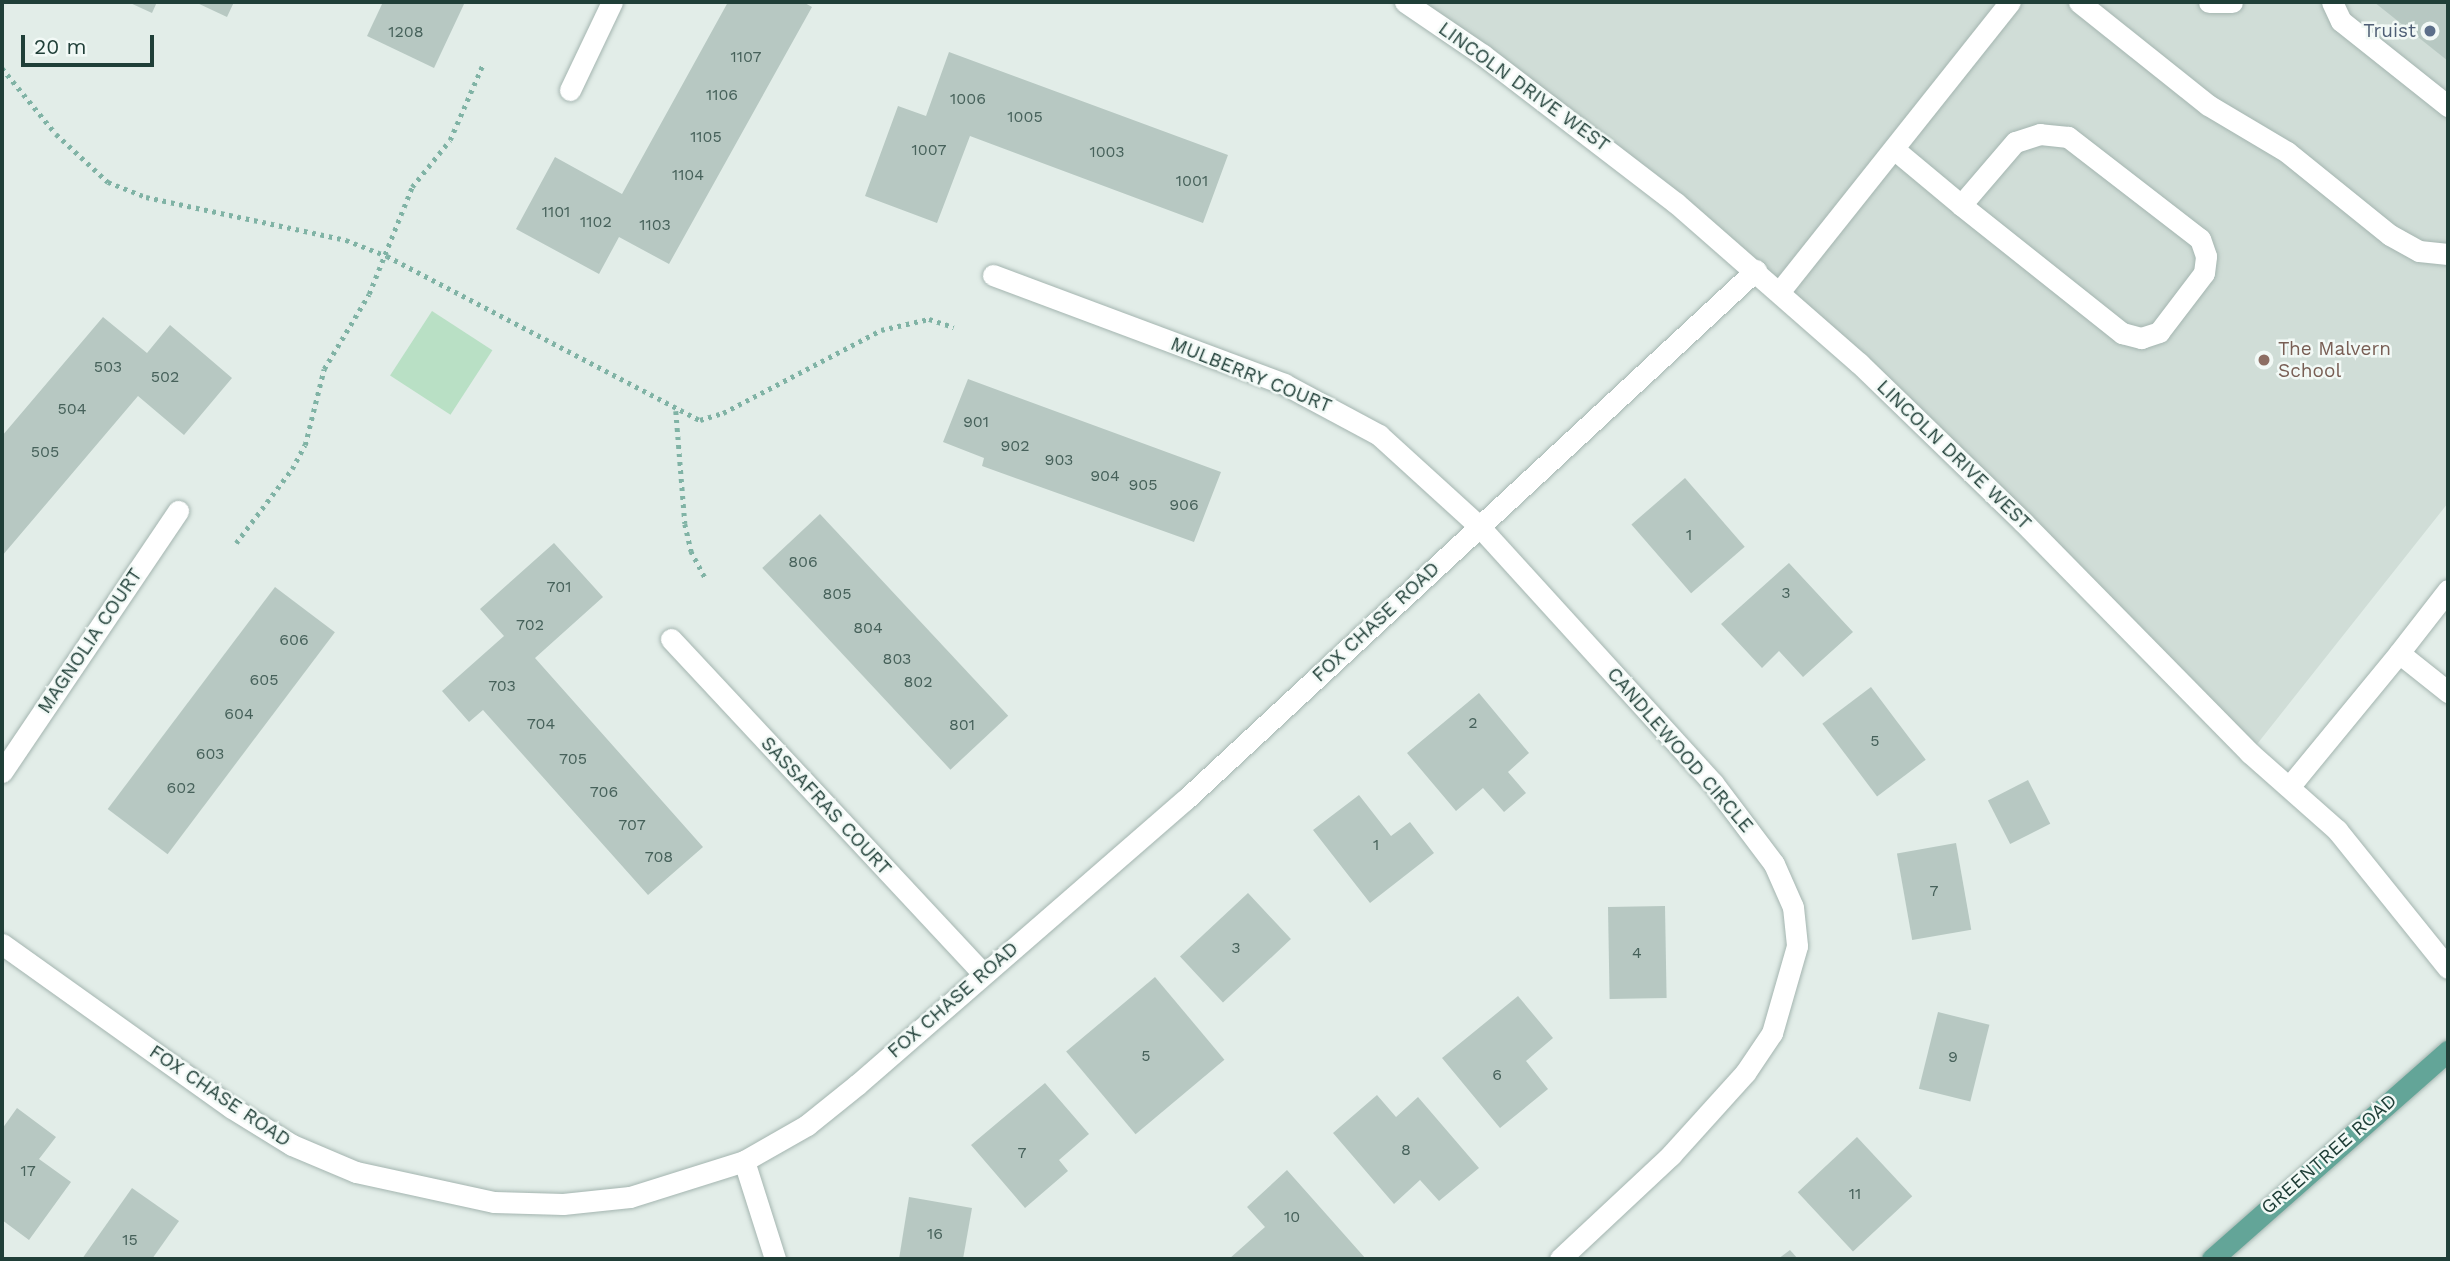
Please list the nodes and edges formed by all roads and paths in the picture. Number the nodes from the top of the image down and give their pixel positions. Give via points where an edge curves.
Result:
1 (612, 2) edge
2 (1405, 2) edge
3 (2010, 2) edge
4 (2079, 2) edge
5 (2209, 2) edge
6 (2232, 2) edge
7 (2332, 2) edge
8 (483, 64) dead end
9 (2, 68) edge
10 (570, 89) dead end
11 (2448, 106) edge
12 (1895, 150) junction
13 (1961, 205) junction
14 (2448, 254) edge
15 (387, 256) junction
16 (1756, 270) junction
17 (993, 275) dead end
18 (1780, 290) junction
19 (954, 327) dead end
20 (676, 411) junction
21 (178, 511) dead end
22 (1479, 526) junction
23 (236, 543) dead end
24 (706, 579) dead end
25 (2448, 590) edge
26 (671, 639) dead end
27 (2399, 653) junction
28 (2448, 692) edge
29 (2, 772) edge
30 (2289, 787) junction
31 (2, 944) edge
32 (2448, 968) edge
33 (982, 973) junction
34 (2448, 1051) edge
35 (744, 1161) junction
36 (775, 1259) edge
37 (1560, 1259) edge
38 (2212, 1259) edge

1 - 10 street
2 - 16 street, LINCOLN DRIVE WEST via 1581,128
3 - 12 street
4 - 14 street via 2208,106 2287,152 2390,235 2419,251
5 - 6 street
7 - 11 street via 2341,21
8 - 15 path via 450,140 412,187
9 - 15 path via 56,134 108,182 146,197 346,240
12 - 13 street
12 - 18 street
13 - 13 street via 2122,333 2141,338 2159,332 2204,273 2206,256 2200,239 2068,137 2040,134 2015,142
15 - 20 path
15 - 23 path via 324,369 305,445
16 - 18 street, LINCOLN DRIVE WEST
16 - 22 street, FOX CHASE ROAD
17 - 22 street, MULBERRY COURT via 1318,399 1395,447
18 - 30 street, LINCOLN DRIVE WEST via 1943,443
19 - 20 path via 929,319 908,321 881,330 723,413 700,420
20 - 24 path via 685,524 691,551
21 - 29 street, MAGNOLIA COURT
22 - 33 street, FOX CHASE ROAD via 1185,800
22 - 37 street, CANDLEWOOD CIRCLE via 1713,783 1774,864 1793,907 1797,946 1772,1033 1711,1112 1626,1200
25 - 27 street
26 - 33 street, SASSAFRAS COURT
27 - 28 street
27 - 30 street
30 - 32 street, LINCOLN DRIVE WEST via 2337,830
31 - 35 street, FOX CHASE ROAD via 232,1108 292,1145 356,1172 494,1202 563,1204 630,1197
33 - 35 street, FOX CHASE ROAD via 807,1125
34 - 38 main road, GREENTREE ROAD
35 - 36 street

